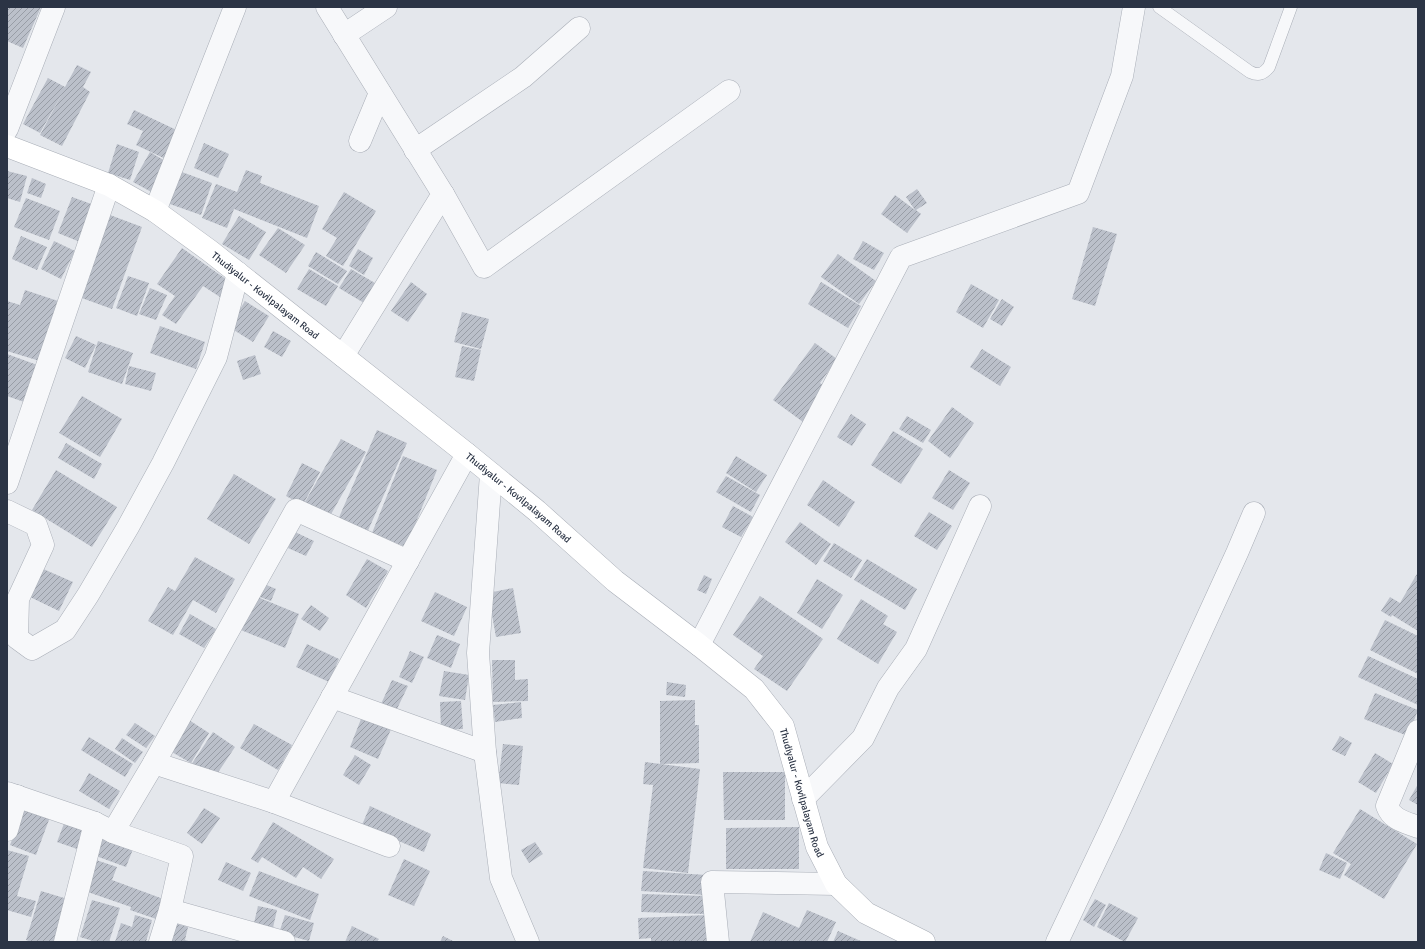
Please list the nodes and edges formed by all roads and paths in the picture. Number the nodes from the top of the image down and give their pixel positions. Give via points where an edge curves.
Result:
1 (54, 7) edge
2 (235, 7) edge
3 (327, 7) edge
4 (386, 7) edge
5 (1134, 7) edge
6 (1160, 7) edge
7 (1291, 7) edge
8 (579, 28) dead end
9 (344, 35) junction
10 (729, 91) dead end
11 (380, 93) junction
12 (7, 129) edge
13 (360, 141) dead end
14 (7, 146) edge
15 (415, 150) junction
16 (109, 185) junction
17 (443, 194) junction
18 (155, 211) junction
19 (238, 273) junction
20 (343, 356) junction
21 (467, 454) junction
22 (491, 474) junction
23 (7, 483) edge
24 (980, 506) dead end
25 (7, 511) edge
26 (1254, 513) dead end
27 (408, 561) junction
28 (699, 645) junction
29 (332, 697) junction
30 (1418, 731) edge
31 (485, 752) junction
32 (154, 763) junction
33 (12, 794) edge
34 (803, 799) junction
35 (274, 802) junction
36 (104, 827) junction
37 (1418, 827) edge
38 (7, 830) edge
39 (389, 846) dead end
40 (836, 884) junction
41 (170, 910) junction
42 (65, 942) edge
43 (160, 942) edge
44 (284, 942) edge
45 (528, 942) edge
46 (718, 942) edge
47 (924, 942) edge
48 (1057, 942) edge

1 - 12 street
2 - 18 street
3 - 9 street
4 - 9 street
5 - 28 street via 1122,76 1078,193 901,257
6 - 7 lane via 1257,75 1264,73 1269,66
8 - 15 street via 523,77
9 - 11 street
10 - 17 street via 484,268
11 - 13 street
11 - 15 street
14 - 16 main road, Thudiyalur - Kovilpalayam Road
15 - 17 street
16 - 18 main road, Thudiyalur - Kovilpalayam Road
16 - 23 street
17 - 20 street
18 - 19 main road, Thudiyalur - Kovilpalayam Road
19 - 20 main road, Thudiyalur - Kovilpalayam Road
19 - 25 street via 216,356 163,463 66,630 32,649 17,638 18,599 43,545 36,525
20 - 21 main road, Thudiyalur - Kovilpalayam Road
21 - 22 main road, Thudiyalur - Kovilpalayam Road
21 - 27 street
22 - 28 main road, Thudiyalur - Kovilpalayam Road via 537,511 615,581
22 - 31 street via 478,654
24 - 34 street via 916,649 888,688 863,738
26 - 48 street via 1238,553
27 - 29 street
27 - 32 street via 296,510
28 - 34 main road, Thudiyalur - Kovilpalayam Road via 754,689 783,726
29 - 31 street
29 - 35 street
30 - 37 street via 1387,806 1394,818
31 - 45 street via 501,878
32 - 35 street
32 - 36 street
33 - 36 street
33 - 38 street
34 - 40 main road, Thudiyalur - Kovilpalayam Road via 817,847
35 - 39 street
36 - 41 street via 182,856
36 - 42 street
40 - 46 street via 712,882
40 - 47 main road, Thudiyalur - Kovilpalayam Road via 866,913
41 - 43 street
41 - 44 street

